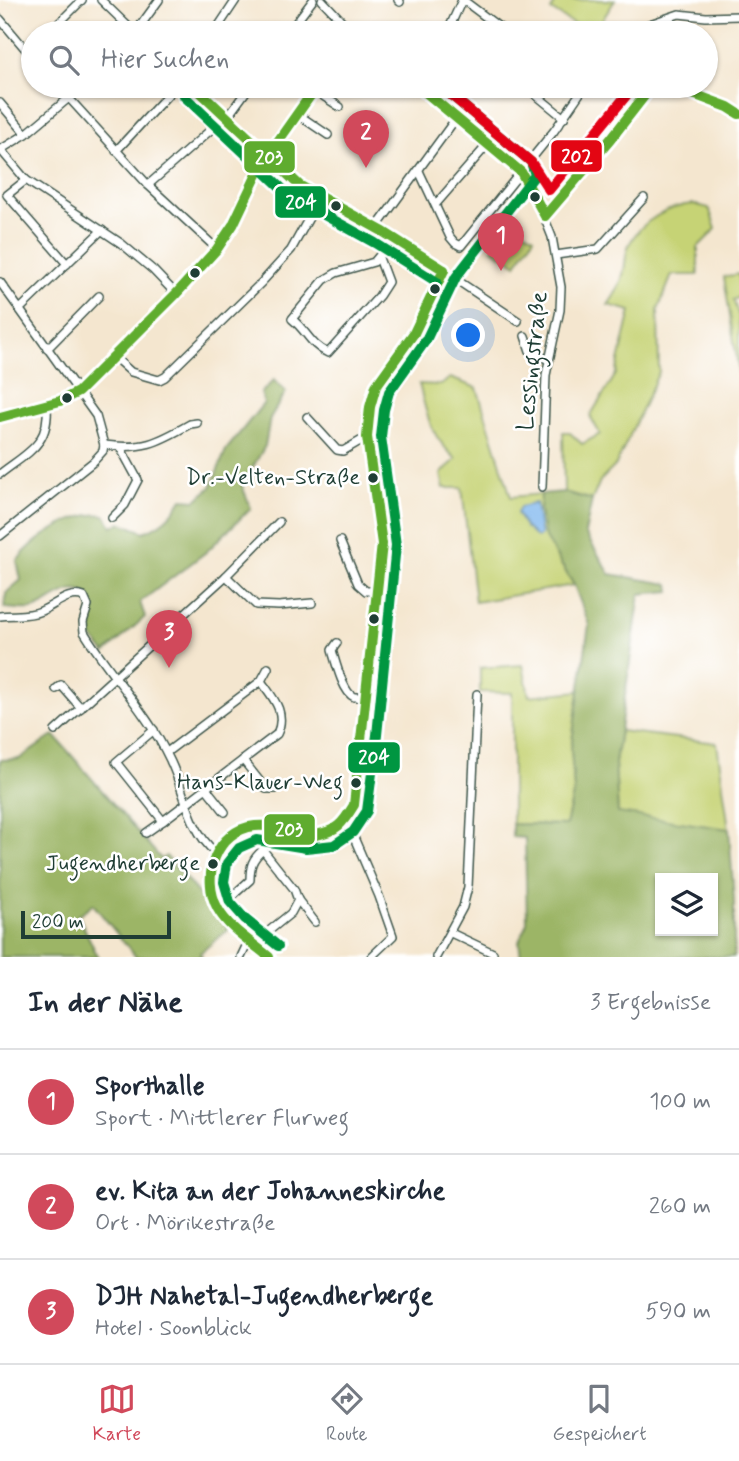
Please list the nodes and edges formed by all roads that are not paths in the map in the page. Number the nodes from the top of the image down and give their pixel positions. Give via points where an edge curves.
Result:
1 (82, 0) edge
2 (101, 0) edge
3 (159, 0) edge
4 (236, 0) edge
5 (313, 0) edge
6 (322, 0) edge
7 (462, 0) edge
8 (739, 16) edge
9 (0, 19) edge
10 (61, 21) edge
11 (123, 21) edge
12 (144, 21) edge
13 (222, 21) edge
14 (297, 21) edge
15 (342, 21) edge
16 (453, 21) edge
17 (491, 21) edge
18 (658, 21) edge
19 (21, 41) edge
20 (165, 98) edge
21 (207, 98) edge
22 (240, 98) edge
23 (309, 98) edge
24 (329, 98) edge
25 (433, 98) edge
26 (540, 98) edge
27 (577, 98) edge
28 (643, 98) edge
29 (704, 98) edge
30 (69, 99) joint
31 (0, 103) edge
32 (340, 107) dead end
33 (297, 114) junction
34 (739, 114) edge
35 (226, 116) junction
36 (457, 117) junction
37 (564, 118) junction
38 (26, 134) junction
39 (328, 135) dead end
40 (488, 144) junction
41 (0, 150) edge
42 (116, 150) junction
43 (268, 157) junction
44 (419, 171) junction
45 (521, 172) junction
46 (26, 180) junction
47 (148, 185) junction
48 (320, 198) junction
49 (644, 198) dead end
50 (436, 204) junction
51 (545, 216) junction
52 (376, 228) junction
53 (102, 230) junction
54 (394, 238) junction
55 (217, 249) junction
56 (556, 256) junction
57 (379, 258) junction
58 (67, 264) junction
59 (444, 270) junction
60 (0, 282) edge
61 (176, 294) junction
62 (99, 296) dead end
63 (20, 309) junction
64 (518, 321) dead end
65 (525, 336) dead end
66 (47, 349) junction
67 (113, 356) junction
68 (549, 360) junction
69 (78, 392) junction
70 (47, 405) junction
71 (0, 417) edge
72 (307, 417) dead end
73 (197, 423) dead end
74 (367, 437) junction
75 (104, 444) junction
76 (120, 447) junction
77 (0, 474) edge
78 (542, 487) dead end
79 (112, 518) dead end
80 (279, 522) dead end
81 (0, 536) edge
82 (340, 541) dead end
83 (226, 576) junction
84 (378, 592) junction
85 (312, 603) dead end
86 (0, 616) edge
87 (337, 643) dead end
88 (268, 668) dead end
89 (116, 677) junction
90 (261, 681) junction
91 (56, 689) dead end
92 (477, 694) dead end
93 (365, 697) junction
94 (81, 708) junction
95 (154, 730) junction
96 (55, 732) dead end
97 (167, 752) junction
98 (243, 760) junction
99 (205, 788) junction
100 (276, 789) dead end
101 (186, 802) junction
102 (225, 812) dead end
103 (350, 815) junction
104 (163, 821) junction
105 (146, 833) dead end
106 (215, 852) junction
107 (298, 900) junction
108 (218, 909) junction
109 (315, 922) dead end
110 (451, 933) junction
111 (251, 942) junction
112 (493, 953) dead end
113 (241, 957) edge
114 (269, 957) edge
115 (372, 957) edge
116 (436, 957) edge

1 - 10 street
2 - 11 street
3 - 12 street
4 - 13 street
5 - 14 street
6 - 15 street
7 - 16 street
7 - 17 street
8 - 18 street via 679,14
9 - 19 street
20 - 42 street
21 - 35 street
22 - 35 street
23 - 33 street
24 - 32 street
25 - 36 street, Lessingstraße
26 - 37 street
27 - 37 street
28 - 51 street
29 - 34 street
30 - 38 street
30 - 42 street
31 - 38 street
33 - 39 street
33 - 43 street
35 - 43 street
35 - 47 street
36 - 40 street, Lessingstraße
36 - 44 street
37 - 45 street
38 - 41 street
40 - 45 street, Lessingstraße
40 - 50 street
41 - 46 street
42 - 47 street
43 - 48 street
43 - 55 street
44 - 50 street
44 - 52 street
45 - 50 street via 461,246 450,237
45 - 51 street, Lessingstraße
46 - 53 street
46 - 58 street via 7,195
47 - 55 street
48 - 52 street
48 - 67 street via 291,250 165,377 159,380 131,372
49 - 56 street via 598,249
51 - 56 street, Lessingstraße
52 - 54 street
53 - 58 street
53 - 61 street
54 - 57 street
54 - 59 street
55 - 61 street
56 - 68 street, Lessingstraße via 561,281
57 - 57 street via 388,282 379,296 328,353 315,347 292,319 329,276
58 - 63 street
59 - 64 street
59 - 74 street via 414,334 376,386
60 - 63 street
61 - 67 street
62 - 66 street
63 - 66 street
65 - 68 street via 530,351
66 - 69 street
67 - 69 street
68 - 78 street, Lessingstraße
69 - 70 street
69 - 75 street via 96,416
70 - 71 street
70 - 77 street via 48,423 41,440
72 - 74 street via 337,450
73 - 76 street via 148,446
74 - 84 street via 381,527
75 - 76 street
75 - 81 street via 93,462
76 - 79 street via 138,480
80 - 83 street
82 - 84 street via 358,584 366,591
83 - 85 street via 256,605
83 - 89 street
84 - 93 street
86 - 89 street via 34,614 70,596 81,596 88,607 84,632
87 - 93 street via 332,650 349,693
88 - 90 street
89 - 94 street
89 - 95 street
90 - 97 street
90 - 98 street via 281,708 281,726
91 - 94 street via 61,685
92 - 110 street via 468,887
93 - 103 street
94 - 96 street
95 - 97 street
95 - 104 street via 116,762
97 - 101 street
98 - 99 street
98 - 100 street via 266,789
99 - 101 street
99 - 102 street
101 - 104 street
101 - 106 street via 198,833
103 - 106 street via 342,825 323,834 258,825 243,828
103 - 115 street via 393,936
104 - 105 street
106 - 108 street via 210,884
107 - 108 street via 263,850 250,866 250,880
107 - 109 street
107 - 111 street via 291,913
108 - 111 street
110 - 112 street
110 - 116 street
111 - 113 street
111 - 114 street

